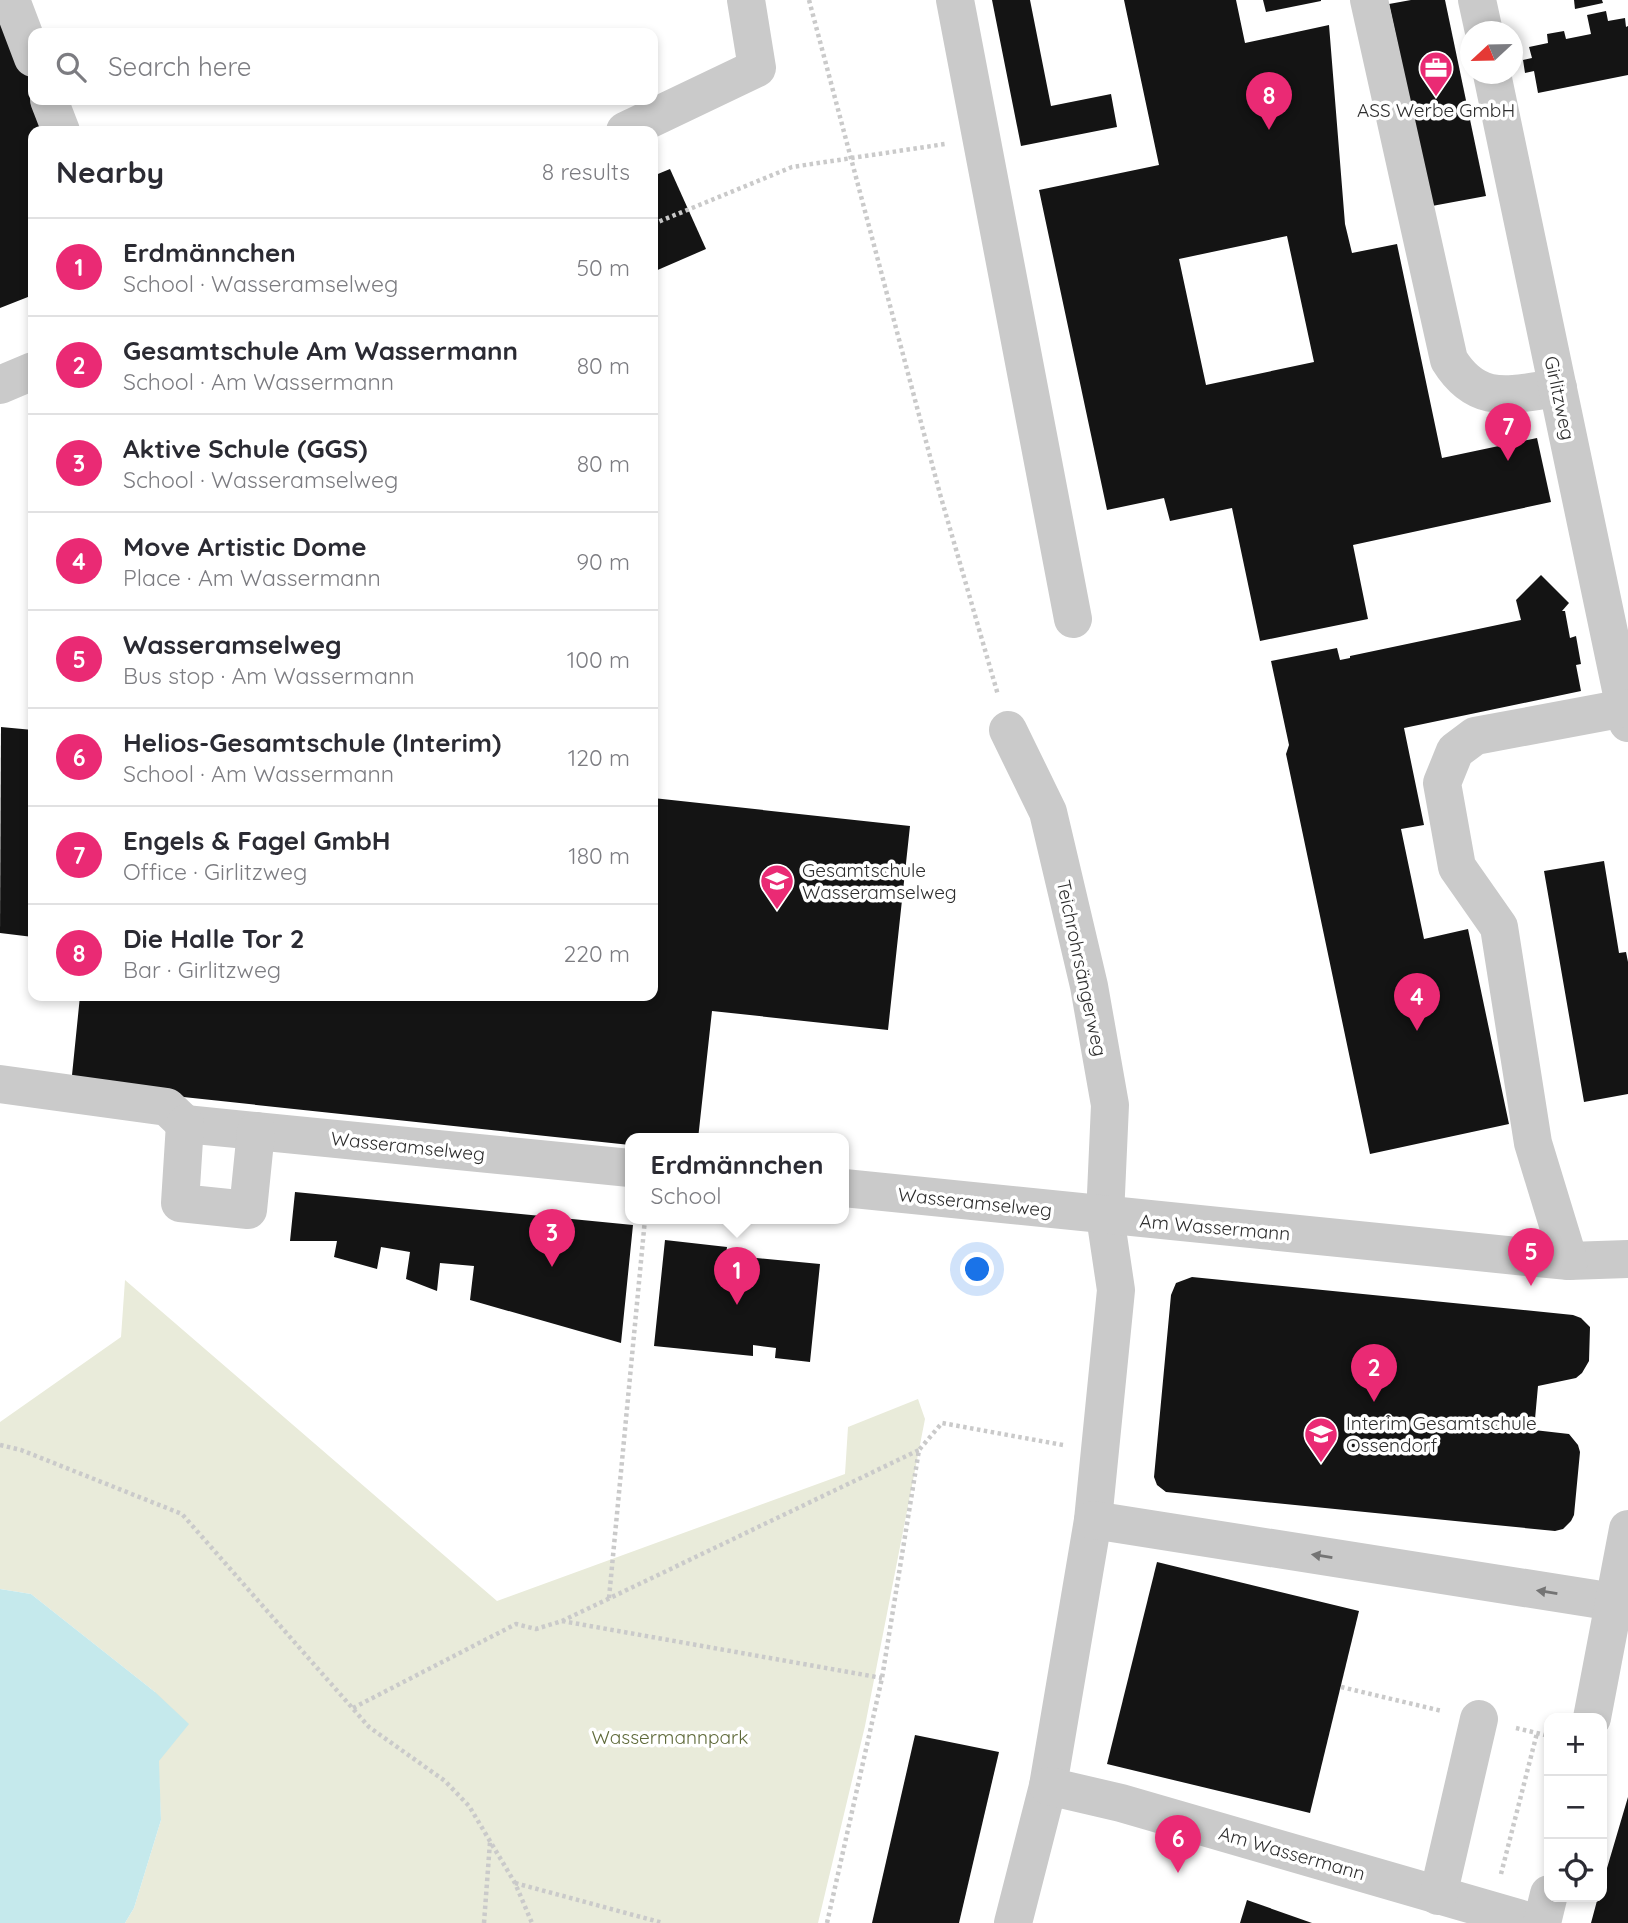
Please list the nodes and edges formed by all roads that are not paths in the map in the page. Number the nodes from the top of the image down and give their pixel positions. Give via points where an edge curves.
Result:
1 (11, 0) edge
2 (746, 0) edge
3 (956, 0) edge
4 (1369, 0) edge
5 (1477, 0) edge
6 (1482, 21) edge
7 (28, 45) edge
8 (1495, 84) edge
9 (51, 105) edge
10 (59, 126) edge
11 (635, 126) edge
12 (28, 373) edge
13 (0, 386) edge
14 (1558, 388) junction
15 (1073, 619) dead end
16 (1626, 715) edge
17 (1008, 730) road end
18 (0, 1084) edge
19 (185, 1124) junction
20 (256, 1131) junction
21 (625, 1168) edge
22 (849, 1189) edge
23 (1105, 1216) junction
24 (1628, 1259) edge
25 (1569, 1261) junction
26 (1093, 1520) junction
27 (1628, 1529) edge
28 (1614, 1602) junction
29 (1593, 1713) edge
30 (1479, 1719) dead end
31 (1048, 1786) junction
32 (1438, 1896) junction
33 (1547, 1902) edge
34 (1013, 1923) edge
35 (1535, 1923) edge
36 (1542, 1923) edge

1 - 7 street
2 - 11 street via 757,68
3 - 15 street
4 - 14 street via 1449,360 1460,378 1479,391 1508,394
5 - 6 street
8 - 14 street, Girlitzweg
9 - 10 street
12 - 13 street
14 - 16 street, Girlitzweg
16 - 25 street via 1475,736 1455,751 1442,783 1457,867 1499,927 1534,1143
17 - 23 street, Teichrohrsängerweg via 1048,812 1089,986 1110,1105
18 - 19 street via 167,1107
19 - 20 street, Wasseramselweg
19 - 20 street via 180,1203 248,1210
20 - 21 street, Wasseramselweg
22 - 23 street, Wasseramselweg
23 - 25 street, Am Wassermann
23 - 26 street via 1116,1290
24 - 25 street, Am Wassermann
28 -> 26 street
26 - 31 street
27 - 28 street
28 - 29 street
30 - 32 street
31 - 32 street, Am Wassermann
31 - 34 street
32 - 35 street, Am Wassermann
33 - 36 street

